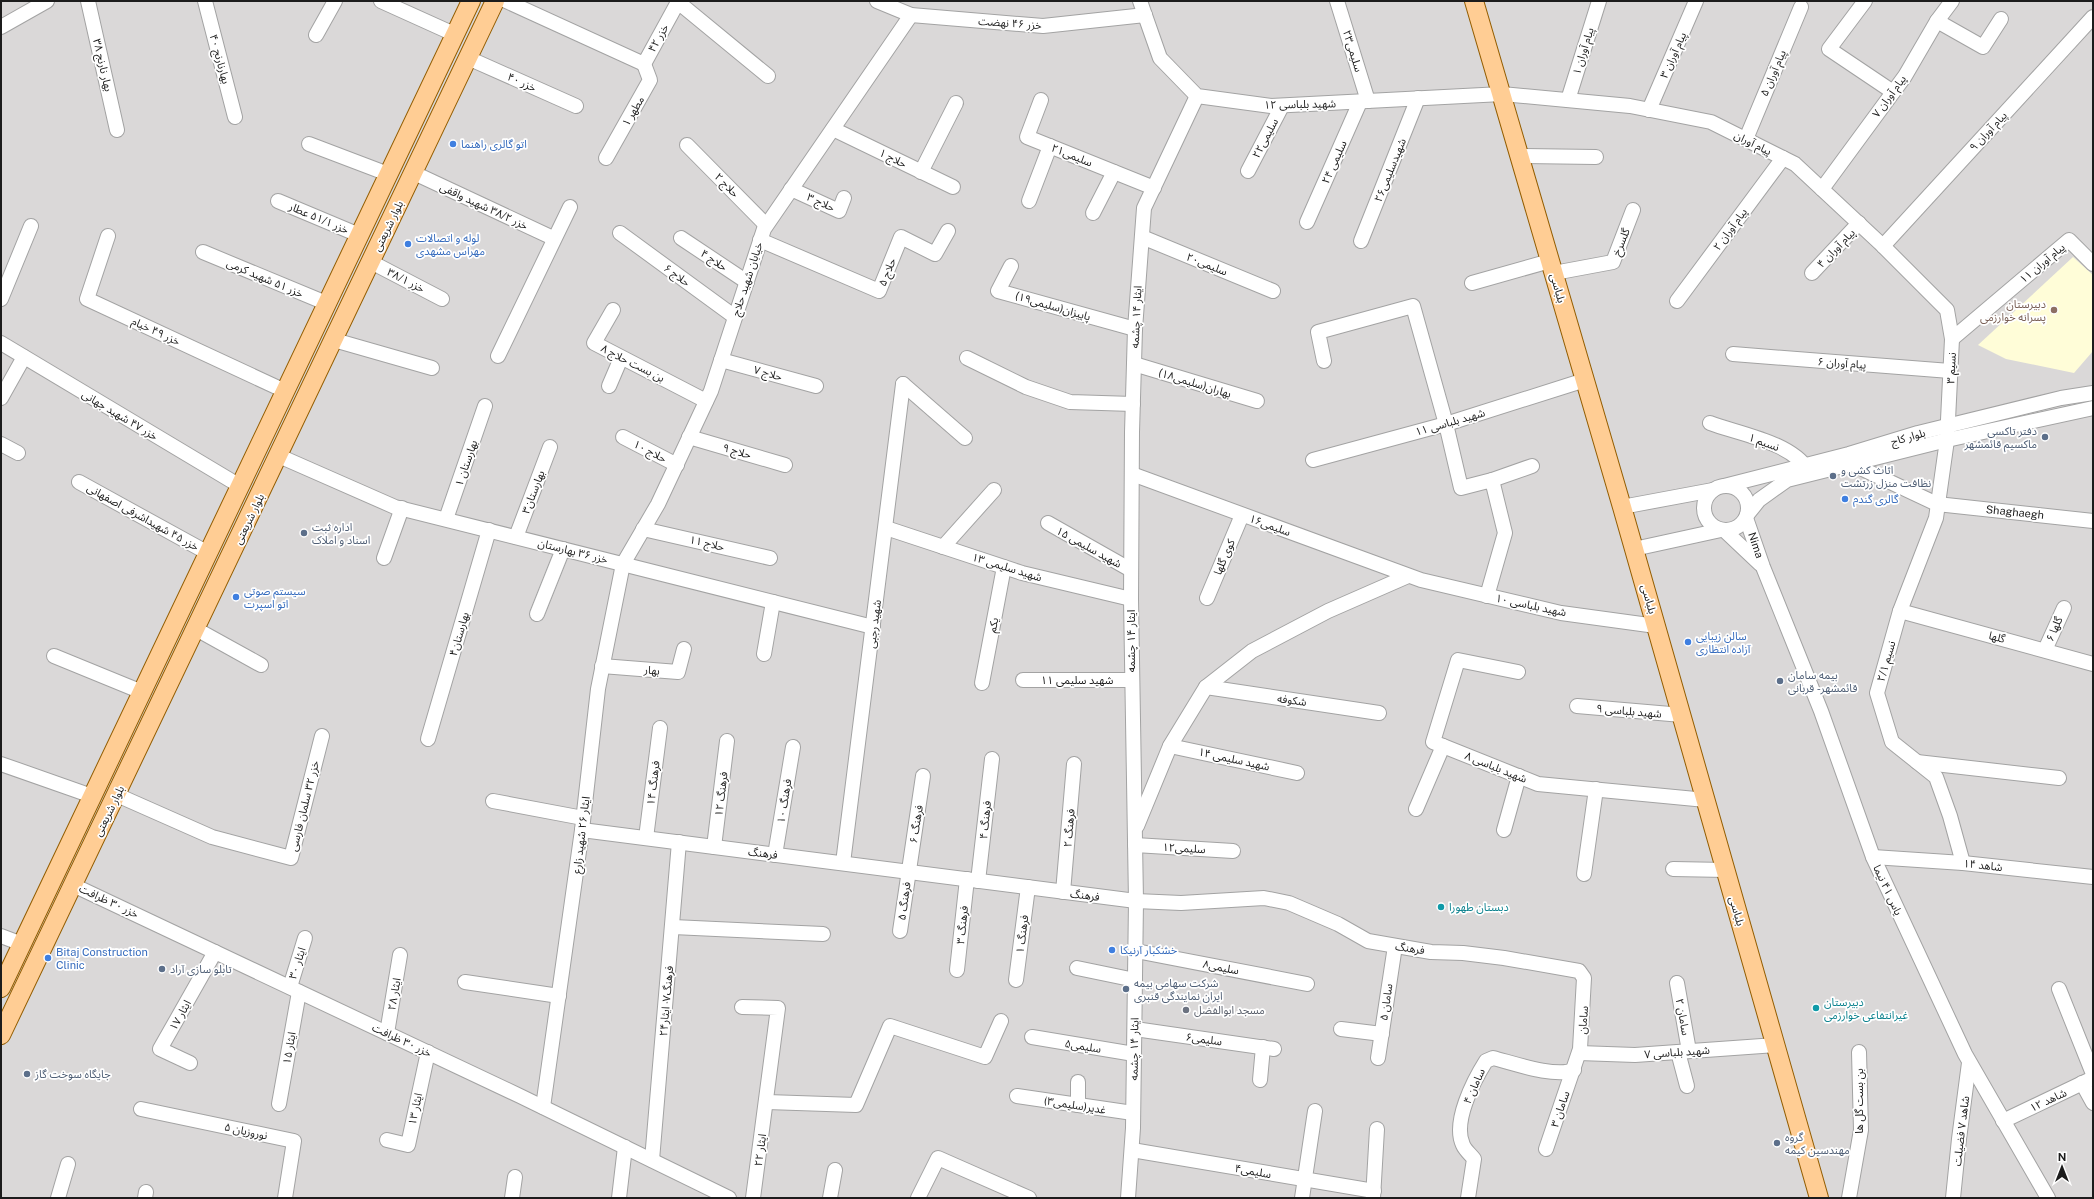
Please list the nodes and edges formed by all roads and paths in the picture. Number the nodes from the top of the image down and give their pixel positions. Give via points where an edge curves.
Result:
1 (47, 1) edge
2 (88, 1) edge
3 (205, 1) edge
4 (335, 1) edge
5 (381, 1) edge
6 (471, 1) edge
7 (495, 1) edge
8 (506, 1) edge
9 (876, 1) edge
10 (1337, 1) edge
11 (1474, 1) edge
12 (1599, 1) edge
13 (1696, 1) edge
14 (1865, 1) edge
15 (1952, 1) edge
16 (1142, 5) edge
17 (1801, 7) dead end
18 (911, 15) junction
19 (2093, 17) edge
20 (2001, 19) dead end
21 (1936, 21) junction
22 (1, 27) edge
23 (454, 34) junction
24 (316, 35) dead end
25 (468, 58) junction
26 (644, 64) junction
27 (768, 76) dead end
28 (1893, 92) junction
29 (1502, 94) junction
30 (1197, 96) junction
31 (1418, 98) junction
32 (1041, 100) dead end
33 (1568, 100) junction
34 (1364, 101) junction
35 (956, 103) dead end
36 (576, 106) dead end
37 (1282, 106) junction
38 (1649, 110) junction
39 (235, 117) dead end
40 (833, 129) junction
41 (117, 130) dead end
42 (1746, 139) junction
43 (310, 144) dead end
44 (687, 145) dead end
45 (1050, 146) junction
46 (1520, 156) junction
47 (1596, 157) dead end
48 (606, 158) dead end
49 (1783, 158) junction
50 (1248, 171) dead end
51 (921, 172) junction
52 (1114, 172) junction
53 (414, 173) junction
54 (388, 174) junction
55 (953, 187) dead end
56 (1154, 188) junction
57 (791, 189) junction
58 (1822, 189) junction
59 (844, 198) dead end
60 (278, 201) dead end
61 (1029, 201) dead end
62 (570, 207) dead end
63 (1633, 210) dead end
64 (1093, 213) dead end
65 (1307, 222) dead end
66 (1859, 223) junction
67 (766, 225) junction
68 (31, 226) dead end
69 (948, 231) dead end
70 (620, 233) dead end
71 (359, 235) junction
72 (108, 236) dead end
73 (1142, 237) junction
74 (553, 238) junction
75 (681, 238) dead end
76 (760, 240) junction
77 (1361, 241) dead end
78 (1883, 246) junction
79 (203, 252) dead end
80 (371, 262) junction
81 (2093, 264) edge
82 (1011, 266) dead end
83 (1552, 267) junction
84 (1812, 272) dead end
85 (747, 282) junction
86 (1472, 283) dead end
87 (1273, 291) dead end
88 (442, 298) dead end
89 (1, 299) edge
90 (1677, 301) dead end
91 (326, 303) junction
92 (613, 310) dead end
93 (1947, 310) joint
94 (735, 317) junction
95 (1135, 329) junction
96 (1952, 339) junction
97 (334, 340) junction
98 (1, 343) edge
99 (1733, 354) dead end
100 (498, 356) dead end
101 (24, 357) junction
102 (621, 358) junction
103 (967, 358) dead end
104 (721, 360) junction
105 (1324, 361) dead end
106 (1134, 364) junction
107 (432, 368) dead end
108 (1950, 371) junction
109 (1585, 380) junction
110 (609, 386) dead end
111 (816, 386) dead end
112 (285, 391) junction
113 (2093, 393) edge
114 (1, 398) edge
115 (706, 401) junction
116 (1257, 401) dead end
117 (1133, 404) junction
118 (485, 406) dead end
119 (2093, 408) edge
120 (1710, 423) dead end
121 (1446, 424) junction
122 (1947, 433) junction
123 (623, 437) dead end
124 (689, 437) junction
125 (965, 438) dead end
126 (1, 444) edge
127 (550, 447) dead end
128 (18, 453) dead end
129 (279, 456) junction
130 (1851, 459) junction
131 (1314, 460) dead end
132 (676, 464) junction
133 (785, 464) dead end
134 (1532, 466) dead end
135 (1807, 469) junction
136 (1132, 474) junction
137 (1492, 480) junction
138 (79, 482) dead end
139 (240, 486) junction
140 (1718, 488) junction
141 (994, 490) dead end
142 (1937, 504) junction
143 (1622, 507) junction
144 (402, 508) junction
145 (1242, 515) junction
146 (1747, 516) junction
147 (446, 520) junction
148 (2093, 521) edge
149 (1048, 523) dead end
150 (886, 528) junction
151 (643, 529) junction
152 (489, 530) junction
153 (1722, 530) junction
154 (516, 537) junction
155 (943, 547) junction
156 (563, 549) junction
157 (1634, 549) junction
158 (208, 553) junction
159 (384, 558) dead end
160 (770, 558) dead end
161 (622, 564) junction
162 (1004, 567) junction
163 (1763, 567) junction
164 (1131, 570) junction
165 (1408, 576) junction
166 (1487, 596) junction
167 (1206, 598) dead end
168 (1130, 599) junction
169 (774, 602) junction
170 (2064, 608) dead end
171 (1900, 611) junction
172 (537, 614) dead end
173 (1656, 626) junction
174 (873, 627) junction
175 (196, 629) junction
176 (684, 649) dead end
177 (2045, 650) junction
178 (764, 654) dead end
179 (54, 656) dead end
180 (2093, 664) edge
181 (261, 665) dead end
182 (602, 666) junction
183 (1518, 672) dead end
184 (1023, 680) dead end
185 (1131, 680) junction
186 (982, 683) dead end
187 (1206, 687) junction
188 (142, 692) junction
189 (1577, 706) dead end
190 (1379, 713) dead end
191 (1682, 715) junction
192 (125, 727) junction
193 (660, 728) dead end
194 (322, 736) dead end
195 (144, 737) junction
196 (428, 739) dead end
197 (727, 741) dead end
198 (1170, 746) junction
199 (1443, 746) junction
200 (792, 747) dead end
201 (992, 759) dead end
202 (1916, 762) junction
203 (1, 764) edge
204 (1074, 764) dead end
205 (1297, 773) dead end
206 (924, 776) dead end
207 (1519, 776) junction
208 (2059, 778) dead end
209 (1596, 789) junction
210 (116, 795) junction
211 (92, 796) junction
212 (1706, 800) junction
213 (493, 801) dead end
214 (1416, 809) dead end
215 (583, 824) junction
216 (1504, 830) dead end
217 (1135, 831) junction
218 (646, 838) junction
219 (680, 842) junction
220 (1136, 845) junction
221 (714, 847) junction
222 (1233, 851) dead end
223 (776, 855) junction
224 (1873, 857) junction
225 (843, 863) junction
226 (1963, 863) junction
227 (1673, 869) dead end
228 (1726, 870) junction
229 (908, 872) junction
230 (1584, 874) dead end
231 (2093, 877) edge
232 (972, 880) junction
233 (73, 884) junction
234 (1028, 887) junction
235 (1063, 892) junction
236 (1136, 901) junction
237 (673, 927) junction
238 (900, 931) dead end
239 (823, 934) dead end
240 (1, 936) edge
241 (305, 938) dead end
242 (22, 944) junction
243 (1395, 946) junction
244 (1136, 951) junction
245 (215, 952) junction
246 (400, 954) dead end
247 (1077, 968) dead end
248 (957, 970) dead end
249 (1579, 971) joint
250 (1016, 980) dead end
251 (1135, 980) junction
252 (465, 982) dead end
253 (1677, 983) dead end
254 (1307, 984) dead end
255 (1, 988) edge
256 (294, 989) junction
257 (2059, 989) dead end
258 (559, 996) junction
259 (742, 1007) dead end
260 (1001, 1021) dead end
261 (1135, 1029) junction
262 (1341, 1029) dead end
263 (387, 1033) junction
264 (1382, 1034) junction
265 (1, 1035) edge
266 (1032, 1037) dead end
267 (1776, 1045) junction
268 (1683, 1051) junction
269 (428, 1052) junction
270 (1859, 1052) dead end
271 (1579, 1053) junction
272 (1134, 1054) junction
273 (1378, 1058) dead end
274 (190, 1063) dead end
275 (1969, 1063) junction
276 (1574, 1070) junction
277 (2093, 1074) edge
278 (1260, 1080) dead end
279 (2088, 1081) edge
280 (1078, 1082) dead end
281 (1687, 1086) dead end
282 (1016, 1096) dead end
283 (767, 1102) junction
284 (2093, 1103) edge
285 (279, 1104) dead end
286 (1078, 1105) junction
287 (543, 1107) junction
288 (141, 1109) dead end
289 (1315, 1111) dead end
290 (1134, 1114) junction
291 (2003, 1121) junction
292 (1377, 1129) dead end
293 (387, 1140) dead end
294 (625, 1147) junction
295 (1132, 1150) junction
296 (1546, 1150) dead end
297 (652, 1160) junction
298 (68, 1164) dead end
299 (835, 1170) dead end
300 (515, 1177) dead end
301 (1304, 1179) junction
302 (705, 1192) edge
303 (1373, 1194) edge
304 (58, 1198) edge
305 (285, 1198) edge
306 (512, 1198) edge
307 (619, 1198) edge
308 (729, 1198) edge
309 (753, 1198) edge
310 (830, 1198) edge
311 (918, 1198) edge
312 (1029, 1198) edge
313 (1128, 1198) edge
314 (1302, 1198) edge
315 (1468, 1198) edge
316 (1819, 1198) edge
317 (1849, 1198) edge
318 (1953, 1198) edge
319 (2048, 1198) edge

1 - 22 street
2 - 41 street, بهار نارنج ۳۸
3 - 39 street, بهارنارنج ۴۰
4 - 24 street
5 - 23 street
6 - 23 main road, بلوار شریعتی
7 - 25 main road, بلوار شریعتی
8 - 26 street, خزر ۴۲
9 - 18 street, خزر ۴۶ نهضت
10 - 34 street, سلیمی۲۳
11 - 29 main road, بلباسی
12 - 33 street, پیام آوران ۱
13 - 38 street, پیام آوران ۳
14 - 28 street via 1829,49
15 - 21 street, پیام آوران ۷
16 - 18 street, خزر ۴۶ نهضت via 1043,26
16 - 30 street via 1160,58
17 - 42 street, پیام آوران ۵
18 - 40 street, خیابان شهید حلاج
19 - 78 street, پیام آوران ۹
20 - 21 street via 1983,47
21 - 28 street, پیام آوران ۷
23 - 54 main road, بلوار شریعتی
25 - 36 street, خزر ۴۰
25 - 53 main road, بلوار شریعتی
26 - 27 street, خزر ۴۲ via 678,2
26 - 48 street, مطهر ۱ via 650,80
28 - 58 street, پیام آوران ۷
29 - 31 street, شهید بلباسی ١٢
29 - 33 street, پیام آوران
29 - 46 main road, بلباسی
30 - 37 street, شهید بلباسی ١٢
30 - 56 street, ایثار ۱۴ چشمه
31 - 34 street, شهید بلباسی ١٢
31 - 77 street, شهیدسلیمی۲۶
32 - 45 street, سلیمی۲۱ via 1026,137
33 - 38 street, پیام آوران
34 - 37 street, شهید بلباسی ١٢
34 - 65 street, سلیمی ۲۴
35 - 51 street
37 - 50 street, سلیمی۲۲
38 - 42 street, پیام آوران via 1711,122
40 - 51 street, حلاج ۱
40 - 57 street, خیابان شهید حلاج
42 - 49 street, پیام آوران
43 - 54 street
44 - 67 street, حلاج ۲
45 - 52 street, سلیمی۲۱
45 - 61 street
46 - 47 street
46 - 83 main road, بلباسی
49 - 58 street, پیام آوران via 1795,164
49 - 90 street, پیام آوران ۲
51 - 55 street, حلاج ۱
52 - 56 street, سلیمی۲۱
52 - 64 street
53 - 74 street, خزر ۳۸/۲ شهید واقفی
53 - 80 main road, بلوار شریعتی
54 - 71 main road, بلوار شریعتی
56 - 73 street, ایثار ۱۴ چشمه via 1144,208
57 - 59 street, حلاج ۳ via 839,210
57 - 67 street, خیابان شهید حلاج
58 - 66 street, پیام آوران
60 - 71 street, خزر ۵۱/۱ عطار
62 - 74 street
63 - 83 street, گلسرخ via 1613,262
66 - 78 street, پیام آوران
66 - 84 street, پیام آوران ۴
67 - 76 street, خیابان شهید حلاج
68 - 89 street
69 - 76 street, حلاج ۵ via 935,254 902,236 879,291
70 - 94 street, حلاج ۶
71 - 91 main road, بلوار شریعتی
72 - 112 street, خزر ۴۹ خیام via 87,299
73 - 87 street, سلیمی۲۰
73 - 95 street, ایثار ۱۴ چشمه
74 - 100 street
75 - 85 street, حلاج ۴
76 - 85 street, خیابان شهید حلاج
78 - 93 street, پیام آوران
79 - 91 street, خزر ۵۱ شهید کرمی
80 - 88 street, خزر ۳۸/۱
80 - 97 main road, بلوار شریعتی
81 - 96 street, پیام آوران ۱۱ via 2069,240
82 - 95 street, پاییزان(سلیمی۱۹) via 998,291
83 - 86 street
83 - 109 main road, بلباسی
85 - 94 street, خیابان شهید حلاج
91 - 112 main road, بلوار شریعتی
92 - 102 street, بن بست حلاج ۸ via 594,344
93 - 96 street, نسیم ۳
94 - 104 street, خیابان شهید حلاج
95 - 106 street, ایثار ۱۴ چشمه
96 - 108 street, نسیم ۳
97 - 107 street
97 - 129 main road, بلوار شریعتی
98 - 101 street, خزر ۴۷ شهید جهانی
99 - 108 street, پیام آوران ۶
101 - 114 street
101 - 139 street, خزر ۴۷ شهید جهانی
102 - 110 street
102 - 115 street, بن بست حلاج ۸
103 - 117 street via 1026,387 1070,402
104 - 111 street, حلاج ۷
104 - 115 street, خیابان شهید حلاج
105 - 121 street via 1318,332 1413,306
106 - 116 street, بهاران(سلیمی۱۸)
106 - 117 street, ایثار ۱۴ چشمه
108 - 122 street, نسیم ۳
109 - 121 street, شهید بلباسی ١١
109 - 143 main road, بلباسی
112 - 139 main road, بلوار شریعتی
113 - 122 street, بلوار کاج via 2061,398
115 - 124 street, خیابان شهید حلاج
117 - 136 street, ایثار ۱۴ چشمه
118 - 147 street, بهارستان ۱
119 - 122 street, بلوار کاج
120 - 135 street, نسیم ۱ via 1782,447
121 - 131 street, شهید بلباسی ١١
121 - 137 street via 1461,488
122 - 130 street, بلوار کاج
122 - 142 street, نسیم ۲/۱
123 - 132 street, حلاج ۱۰
124 - 132 street, خیابان شهید حلاج
124 - 133 street, حلاج ۹
125 - 150 street, شهید رجبی via 903,384
126 - 128 street
127 - 154 street, بهارستان۳
129 - 144 street, خزر ۳۶ بهارستان
129 - 175 main road, بلوار شریعتی
130 - 135 street, بلوار کاج
130 - 142 street, Shaghaegh
132 - 151 street, خیابان شهید حلاج via 658,504
134 - 137 street
135 - 140 street, بلوار کاج
135 - 146 street, بلوار کاج via 1759,500
136 - 145 street, سلیمی۱۶
136 - 164 street, ایثار ۱۴ چشمه
137 - 166 street via 1505,533
138 - 158 street, خزر ۴۵ شهیداشرفی اصفهانی
139 - 158 main road, بلوار شریعتی
140 - 143 street, بلوار کاج
140 - 146 street via 1732,487 1744,495 1748,502
140 - 153 street via 1705,502 1704,509 1709,522
141 - 155 street
142 - 148 street, Shaghaegh
142 - 171 street, نسیم ۲/۱ via 1936,518
143 - 157 main road, بلباسی
144 - 147 street, خزر ۳۶ بهارستان
144 - 159 street
145 - 165 street, سلیمی۱۶
145 - 167 street, کوی گلها
146 - 153 street via 1736,528
146 - 163 street, Nima
147 - 152 street, خزر ۳۶ بهارستان
149 - 164 street, شهید سلیمی ۱۵
150 - 155 street, شهید سلیمی ۱۳
150 - 174 street, شهید رجبی
151 - 160 street, حلاج ۱۱
151 - 161 street, خیابان شهید حلاج
152 - 154 street, خزر ۳۶ بهارستان
152 - 196 street, بهارستان۴
153 - 157 street
153 - 163 street, Nima
154 - 156 street, خزر ۳۶ بهارستان
155 - 162 street, شهید سلیمی ۱۳
156 - 161 street, خزر ۳۶ بهارستان
156 - 172 street
157 - 173 main road, بلباسی
158 - 188 main road, بلوار شریعتی
161 - 169 street, خزر ۳۶ بهارستان
161 - 182 street, ایثار ۲۶ شهید زارع
162 - 168 street, شهید سلیمی ۱۳
162 - 186 street, یکم
163 - 224 street, یاس ۴۱ نیما via 1822,710
164 - 168 street, ایثار ۱۴ چشمه
165 - 166 street, شهید بلباسی ١٠
165 - 187 street via 1328,611 1252,651
166 - 173 street, شهید بلباسی ١٠ via 1561,613
168 - 185 street, ایثار ۱۴ چشمه
169 - 174 street, خزر ۳۶ بهارستان
169 - 178 street
170 - 177 street, گلها ۶
171 - 177 street, گلها
171 - 202 street, نسیم ۲/۱ via 1877,692 1892,742
173 - 191 main road, بلباسی
174 - 225 street, شهید رجبی
175 - 181 street
175 - 195 main road, بلوار شریعتی
176 - 182 street, بهار via 678,672
177 - 180 street, گلها
179 - 188 street
182 - 215 street, ایثار ۲۶ شهید زارع
183 - 199 street via 1458,660 1433,742
184 - 185 street, شهید سلیمی ۱۱
185 - 217 street, ایثار ۱۴ چشمه
187 - 190 street, شکوفه
187 - 198 street
188 - 192 main road, بلوار شریعتی
189 - 191 street, شهید بلباسی ۹
191 - 212 main road, بلباسی
192 - 195 main road
192 - 211 main road, بلوار شریعتی
193 - 218 street, فرهنگ ۱۴
194 - 210 street, خزر ۳۲ سلمان فارسی via 291,858 212,837
195 - 210 main road, بلوار شریعتی
197 - 221 street, فرهنگ ۱۲
198 - 205 street, شهید سلیمی ۱۴
198 - 217 street
199 - 207 street, شهید بلباسی ۸
199 - 214 street
200 - 223 street, فرهنگ ۱۰
201 - 232 street, فرهنگ ۴
202 - 208 street
202 - 226 street, نسیم ۲/۱ via 1936,777
203 - 211 street
204 - 235 street, فرهنگ ۲
206 - 229 street, فرهنگ ۶
207 - 209 street, شهید بلباسی ۸ via 1538,784
207 - 216 street
209 - 212 street, شهید بلباسی ۸
209 - 230 street
210 - 233 main road, بلوار شریعتی
211 - 242 main road, بلوار شریعتی
212 - 228 main road, بلباسی
213 - 215 street, فرهنگ
215 - 218 street, فرهنگ
215 - 258 street, ایثار ۲۶ شهید زارع
217 - 220 street, ایثار ۱۴ چشمه
218 - 219 street, فرهنگ
219 - 221 street, فرهنگ
219 - 237 street, فرهنگ۷- ایثار۲۴
220 - 222 street, سلیمی۱۲
220 - 236 street, ایثار ۱۴ چشمه
221 - 223 street, فرهنگ
223 - 225 street, فرهنگ
224 - 226 street, شاهد ۱۴
224 - 275 street, یاس ۴۱ نیما
225 - 229 street, فرهنگ
226 - 231 street, شاهد ۱۴
227 - 228 street
228 - 267 main road, بلباسی
229 - 232 street, فرهنگ
229 - 238 street, فرهنگ ۵
232 - 234 street, فرهنگ
232 - 248 street, فرهنگ ۳
233 - 245 street, خزر ۳۰ ظرافت
233 - 265 main road, بلوار شریعتی
234 - 235 street, فرهنگ
234 - 250 street, فرهنگ ۱
235 - 236 street, فرهنگ
236 - 243 street, فرهنگ via 1181,902 1264,898 1289,903 1338,924 1368,941
236 - 244 street, ایثار ۱۴ چشمه
237 - 239 street
237 - 297 street, فرهنگ۷- ایثار۲۴
240 - 242 street
241 - 256 street, ایثار ۳۰
242 - 255 main road, بلوار شریعتی
243 - 249 street, فرهنگ via 1431,952 1504,958
243 - 264 street, سامان ۵
244 - 251 street, ایثار ۱۴ چشمه
244 - 254 street, سلیمی۸
245 - 256 street, خزر ۳۰ ظرافت
245 - 274 street, ایثار ۱۷ via 160,1049
246 - 263 street, ایثار ۲۸
247 - 251 street
249 - 271 street, سامان via 1584,978 1584,1008
251 - 261 street, ایثار ۱۴ چشمه
252 - 258 street
253 - 268 street, سامان ۲
256 - 263 street, خزر ۳۰ ظرافت
256 - 285 street, ایثار ۱۵
257 - 277 street
258 - 287 street, ایثار ۲۶ شهید زارع
259 - 283 street, ایثار ۲۲ via 778,1008
260 - 283 street via 986,1057 890,1026 856,1105
261 - 272 street, ایثار ۱۴ چشمه
261 - 278 street, سلیمی۶ via 1269,1048
262 - 264 street
263 - 269 street, خزر ۳۰ ظرافت
264 - 273 street, سامان ۵
266 - 272 street, سلیمی۵
267 - 268 street, شهید بلباسی ۷
267 - 316 main road, بلباسی
268 - 271 street, شهید بلباسی ۷ via 1635,1055
268 - 281 street, سامان ۲
269 - 287 street, خزر ۳۰ ظرافت
269 - 293 street, ایثار ۱۳ via 408,1145
270 - 317 street, بن بست گل ها via 1861,1130
271 - 276 street, سامان
272 - 290 street, ایثار ۱۴ چشمه
275 - 291 street, یاس ۴۱ نیما
275 - 318 street, شاهد ۷ فضیلت
276 - 296 street, سامان ۳
276 - 315 street, سامان ۴ via 1566,1073 1554,1072 1492,1058 1486,1060 1460,1118 1463,1144 1474,1159
279 - 284 street
279 - 291 street, شاهد ۱۲
280 - 286 street
282 - 286 street, غدیر(سلیمی۳)
283 - 309 street, ایثار ۲۲
286 - 290 street, غدیر(سلیمی۳)
287 - 294 street, خزر ۳۰ ظرافت
288 - 305 street, نوروزیان ۵ via 294,1141
289 - 301 street
290 - 295 street, ایثار ۱۴ چشمه
291 - 319 street, یاس ۴۱ نیما
292 - 303 street
294 - 297 street, خزر ۳۰ ظرافت
294 - 307 street
295 - 301 street, سلیمی۴
295 - 313 street, ایثار ۱۴ چشمه
297 - 302 street, خزر ۳۰ ظرافت
298 - 304 street
299 - 310 street
300 - 306 street
301 - 303 street, سلیمی۴
301 - 314 street
302 - 308 street, خزر ۳۰ ظرافت
311 - 312 street via 938,1158

